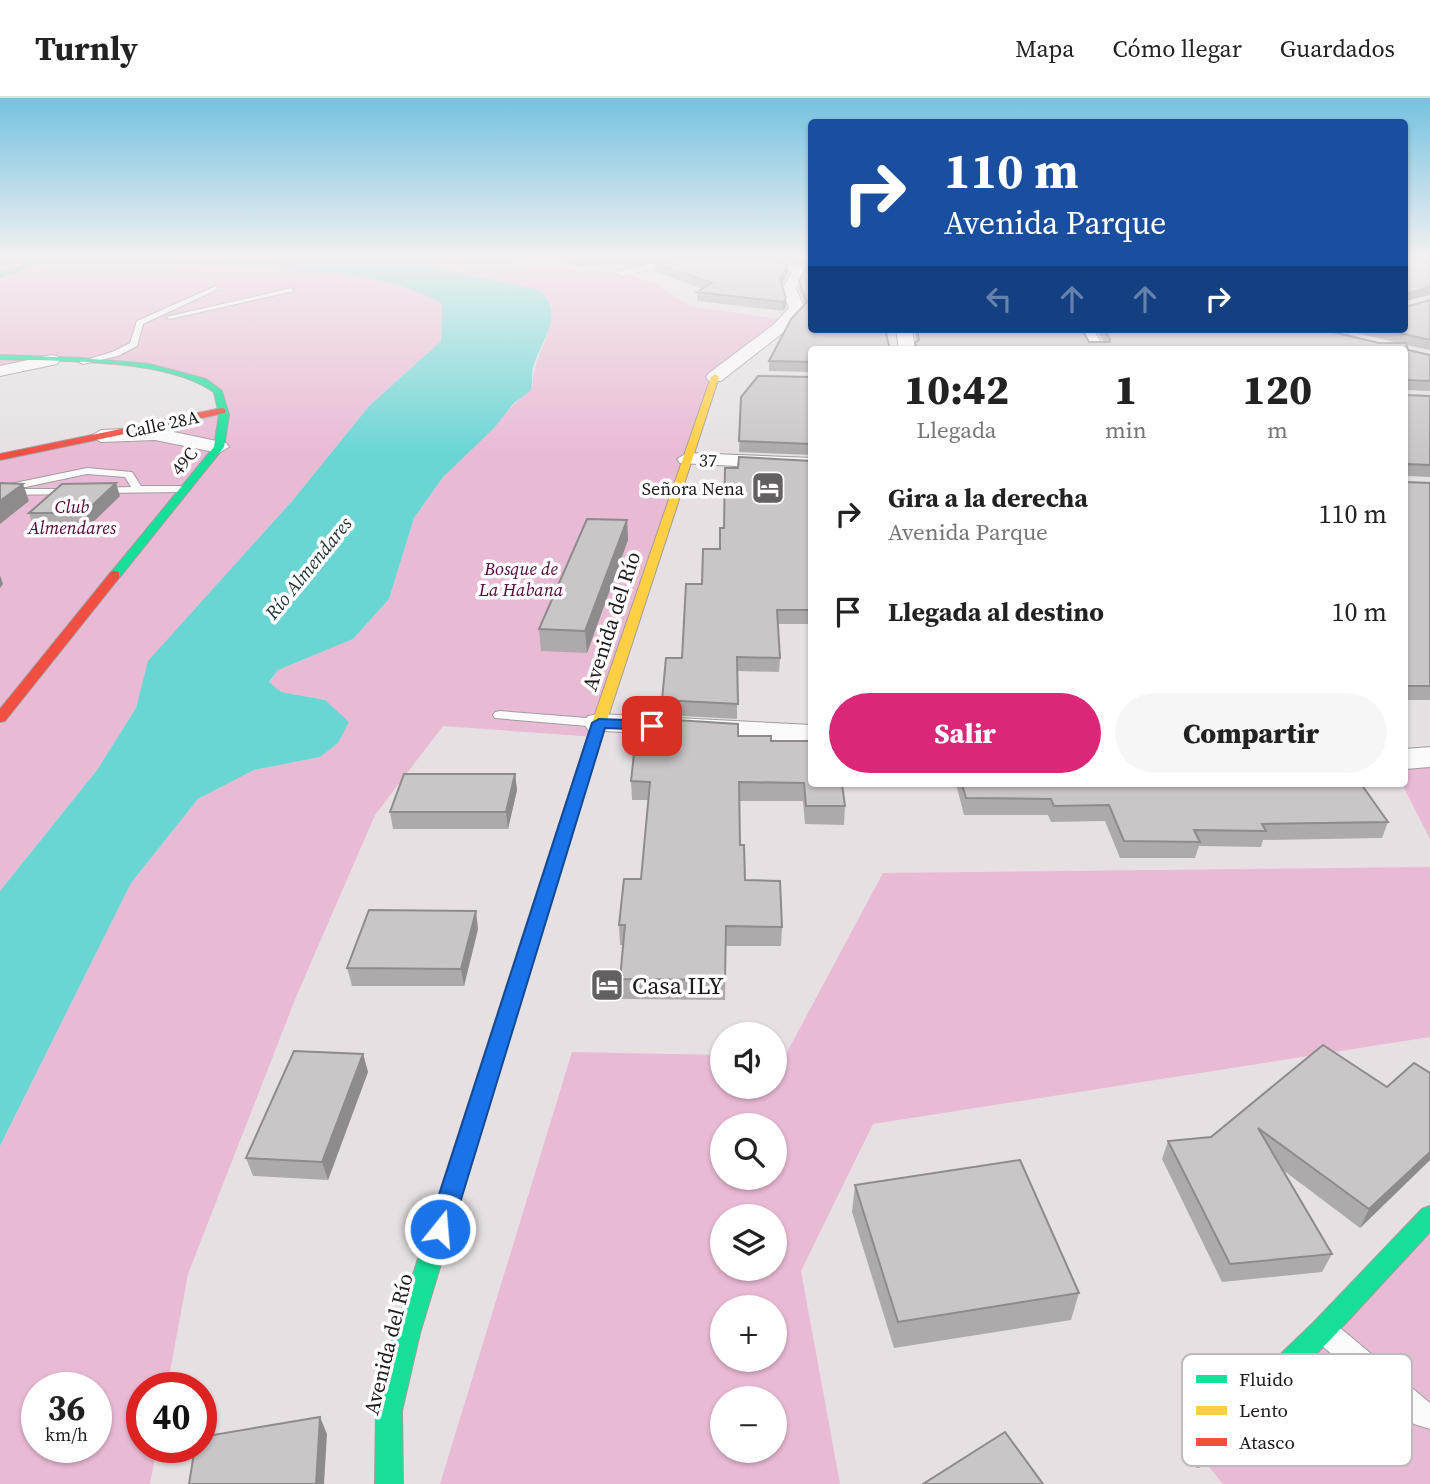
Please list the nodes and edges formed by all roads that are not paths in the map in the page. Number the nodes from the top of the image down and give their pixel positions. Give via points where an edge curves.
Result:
1 (140, 323) edge
2 (783, 324) edge
3 (1325, 333) edge
4 (1352, 335) edge
5 (0, 357) edge
6 (51, 360) junction
7 (83, 362) junction
8 (0, 370) edge
9 (715, 377) junction
10 (743, 378) dead end
11 (222, 411) junction
12 (101, 436) junction
13 (219, 447) junction
14 (0, 457) edge
15 (687, 459) junction
16 (808, 464) edge
17 (186, 489) junction
18 (138, 490) junction
19 (0, 491) edge
20 (500, 715) dead end
21 (0, 718) edge
22 (599, 723) junction
23 (808, 734) edge
24 (1430, 757) edge
25 (1408, 759) edge
26 (1430, 1216) edge
27 (1323, 1330) junction
28 (1299, 1354) edge
29 (1351, 1354) edge
30 (1412, 1406) edge
31 (1430, 1416) edge
32 (389, 1484) edge

1 - 7 lane via 134,344
2 - 9 street
3 - 4 street
5 - 6 street
6 - 7 street
6 - 8 street
7 - 11 street via 199,379 215,386
9 - 10 street
9 - 15 street, Avenida del Río
11 - 12 street, Calle 28A
11 - 13 street, 49C via 226,430
12 - 13 street, Calle 28A via 155,434
12 - 14 street, Calle 28A
13 - 17 street, 49C
15 - 16 street, 37
15 - 22 street, Avenida del Río
17 - 18 lane
17 - 21 street, 49C
18 - 19 lane
18 - 19 lane via 128,474 87,471 27,481
20 - 22 lane
22 - 23 street
22 - 32 street, Avenida del Río via 407,1333 389,1411
24 - 25 street
26 - 27 street
27 - 28 street
27 - 29 lane
30 - 31 lane

